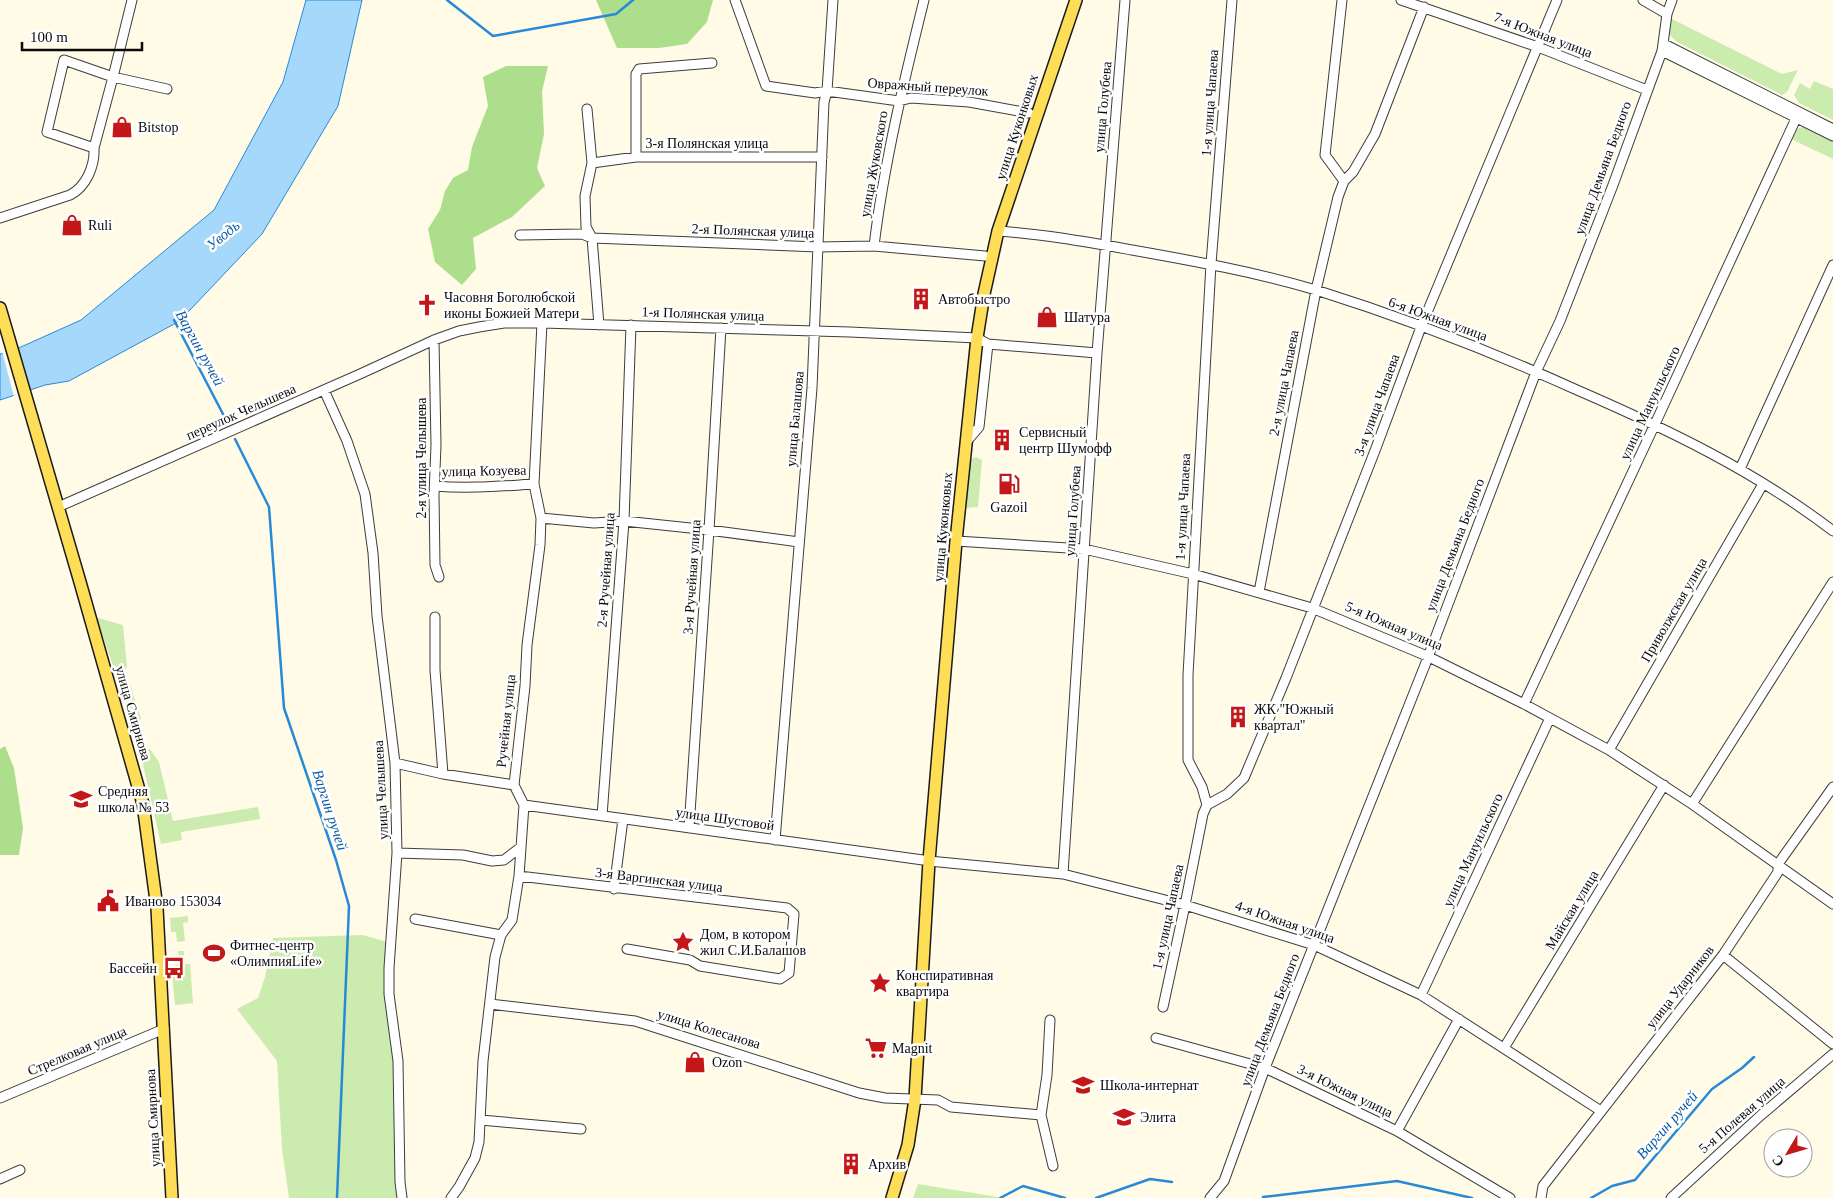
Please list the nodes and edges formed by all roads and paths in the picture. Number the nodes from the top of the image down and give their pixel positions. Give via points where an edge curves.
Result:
1 (132, 0) edge
2 (735, 0) edge
3 (833, 0) edge
4 (924, 0) edge
5 (1069, 0) edge
6 (1076, 0) edge
7 (1125, 0) edge
8 (1232, 0) edge
9 (1342, 0) edge
10 (1401, 0) edge
11 (1557, 0) edge
12 (1642, 0) edge
13 (1672, 0) edge
14 (1424, 7) junction
15 (1667, 14) junction
16 (1538, 47) junction
17 (1663, 47) junction
18 (712, 63) dead end
19 (113, 77) junction
20 (167, 89) dead end
21 (827, 90) junction
22 (1647, 90) junction
23 (899, 102) junction
24 (587, 108) dead end
25 (1029, 113) junction
26 (1797, 115) junction
27 (1833, 129) edge
28 (1833, 136) edge
29 (94, 148) junction
30 (636, 157) junction
31 (822, 157) junction
32 (592, 163) junction
33 (1344, 181) junction
34 (0, 218) edge
35 (998, 231) junction
36 (520, 235) dead end
37 (592, 238) junction
38 (1105, 245) junction
39 (874, 246) junction
40 (818, 247) junction
41 (985, 256) junction
42 (1211, 264) junction
43 (1833, 265) edge
44 (1316, 290) junction
45 (0, 308) edge
46 (542, 323) junction
47 (598, 325) junction
48 (631, 325) junction
49 (1421, 327) junction
50 (720, 328) junction
51 (815, 331) junction
52 (975, 338) junction
53 (434, 340) junction
54 (988, 344) junction
55 (1097, 353) junction
56 (1536, 372) junction
57 (324, 390) junction
58 (1655, 424) junction
59 (966, 441) junction
60 (1740, 468) junction
61 (534, 484) junction
62 (1763, 484) junction
63 (435, 486) junction
64 (58, 507) junction
65 (541, 518) junction
66 (624, 521) junction
67 (1831, 526) edge
68 (709, 530) junction
69 (954, 541) junction
70 (799, 542) junction
71 (1084, 549) junction
72 (1193, 574) junction
73 (439, 577) dead end
74 (1833, 582) edge
75 (1259, 592) junction
76 (1312, 608) junction
77 (435, 616) dead end
78 (1428, 656) junction
79 (1524, 704) junction
80 (1550, 718) junction
81 (1609, 750) junction
82 (396, 763) junction
83 (443, 774) junction
84 (514, 785) junction
85 (1664, 785) junction
86 (1833, 788) edge
87 (1692, 804) junction
88 (524, 805) junction
89 (1207, 805) junction
90 (602, 816) junction
91 (623, 819) junction
92 (689, 828) junction
93 (776, 840) junction
94 (520, 847) junction
95 (397, 853) junction
96 (926, 861) junction
97 (1778, 864) junction
98 (1063, 874) junction
99 (519, 876) junction
100 (614, 888) junction
101 (1833, 904) edge
102 (1185, 905) junction
103 (415, 919) dead end
104 (501, 935) junction
105 (1314, 945) junction
106 (627, 949) dead end
107 (1723, 955) junction
108 (1421, 995) junction
109 (490, 1004) junction
110 (1162, 1007) dead end
111 (1459, 1019) junction
112 (1050, 1020) dead end
113 (164, 1029) junction
114 (1156, 1038) dead end
115 (1832, 1041) edge
116 (1504, 1048) junction
117 (1833, 1054) edge
118 (1265, 1068) junction
119 (0, 1098) edge
120 (915, 1098) junction
121 (1601, 1111) junction
122 (1041, 1115) junction
123 (481, 1120) junction
124 (581, 1129) dead end
125 (1397, 1131) junction
126 (1052, 1166) dead end
127 (20, 1170) dead end
128 (0, 1179) edge
129 (172, 1198) edge
130 (402, 1198) edge
131 (451, 1198) edge
132 (892, 1198) edge
133 (1210, 1198) edge
134 (1510, 1198) edge
135 (1541, 1198) edge
136 (1672, 1198) edge

1 - 19 street
2 - 21 street, Овражный переулок via 766,86 816,93
3 - 21 street, улица Балашова
4 - 23 street, улица Жуковского
5 - 25 main road, улица Куконковых
6 - 35 main road, улица Куконковых
7 - 38 street, улица Голубева
8 - 42 street, 1-я улица Чапаева
9 - 33 street via 1325,155
10 - 14 street, 7-я Южная улица
11 - 16 street, 3-я улица Чапаева
12 - 15 street
13 - 15 street, улица Демьяна Бедного
14 - 16 street, 7-я Южная улица
14 - 33 street, 2-я улица Чапаева via 1375,134 1353,172
15 - 17 street, улица Демьяна Бедного
16 - 22 street, 7-я Южная улица
16 - 49 street, 3-я улица Чапаева
17 - 22 street, улица Демьяна Бедного
17 - 26 street
18 - 30 street via 639,69 636,74
19 - 20 street
19 - 29 street
19 - 29 street via 64,60 47,132
21 - 23 street, Овражный переулок
21 - 31 street, улица Балашова
22 - 56 street, улица Демьяна Бедного via 1567,303
23 - 25 street, Овражный переулок via 911,98 969,102
23 - 39 street, улица Жуковского
24 - 32 street
25 - 41 main road, улица Куконковых
26 - 27 street
26 - 28 street
26 - 58 street, улица Мануильского
29 - 34 street via 89,172 78,191
30 - 31 street, 3-я Полянская улица
30 - 32 street, 3-я Полянская улица
31 - 40 street, улица Балашова
32 - 37 street via 585,196 586,227
33 - 44 street, 2-я улица Чапаева
35 - 38 street, 6-я Южная улица
35 - 52 main road, улица Куконковых
36 - 37 street, 2-я Полянская улица via 582,234
37 - 40 street, 2-я Полянская улица
37 - 47 street
38 - 42 street, 6-я Южная улица
38 - 55 street, улица Голубева
39 - 40 street, 2-я Полянская улица
39 - 41 street, 2-я Полянская улица
40 - 51 street, улица Балашова
41 - 52 main road, улица Куконковых
42 - 44 street, 6-я Южная улица
42 - 72 street, 1-я улица Чапаева
43 - 60 street
44 - 49 street, 6-я Южная улица
44 - 75 street, 2-я улица Чапаева
45 - 64 main road, улица Смирнова
46 - 47 street, 1-я Полянская улица
46 - 53 street, 1-я Полянская улица via 504,323
46 - 61 street, Ручейная улица
47 - 48 street, 1-я Полянская улица
48 - 50 street, 1-я Полянская улица
48 - 66 street, 2-я Ручейная улица
49 - 56 street, 6-я Южная улица
49 - 76 street, 3-я улица Чапаева
50 - 51 street, 1-я Полянская улица
50 - 68 street, 3-я Ручейная улица
51 - 52 street, 1-я Полянская улица
51 - 70 street, улица Балашова
52 - 54 street
52 - 59 main road, улица Куконковых
52 - 69 main road, улица Куконковых
53 - 57 street, переулок Челышева
53 - 63 street, 2-я улица Челышева
54 - 55 street
54 - 59 street via 979,427
55 - 71 street, улица Голубева
56 - 58 street, 6-я Южная улица
56 - 78 street, улица Демьяна Бедного
57 - 64 street, переулок Челышева
57 - 82 street, улица Челышева via 347,441 365,494 373,553 376,616
58 - 60 street, 6-я Южная улица
58 - 79 street, улица Мануильского
59 - 69 main road, улица Куконковых
60 - 62 street, 6-я Южная улица
61 - 63 street, улица Козуева
61 - 65 street, Ручейная улица
62 - 67 street, 6-я Южная улица
62 - 81 street, Приволжская улица
63 - 73 street, 2-я улица Челышева via 435,565
64 - 113 main road, улица Смирнова via 143,804 157,908
65 - 66 street via 594,523
65 - 84 street, Ручейная улица
66 - 68 street
66 - 90 street, 2-я Ручейная улица
68 - 70 street
68 - 92 street, 3-я Ручейная улица
69 - 71 street, 5-я Южная улица
69 - 96 main road, улица Куконковых
70 - 93 street, улица Балашова
71 - 72 street, 5-я Южная улица
71 - 98 street, улица Голубева
72 - 75 street, 5-я Южная улица
72 - 89 street, 1-я улица Чапаева via 1188,760
74 - 87 street
75 - 76 street, 5-я Южная улица
76 - 78 street, 5-я Южная улица
76 - 89 street, 3-я улица Чапаева via 1244,778 1227,794
77 - 83 street via 435,670
78 - 79 street, 5-я Южная улица
78 - 105 street, улица Демьяна Бедного
79 - 80 street, 5-я Южная улица
80 - 81 street, 5-я Южная улица
80 - 108 street, улица Мануильского
81 - 85 street, 5-я Южная улица
82 - 83 street
82 - 95 street, улица Челышева
83 - 84 street
84 - 88 street, Ручейная улица
85 - 87 street, 5-я Южная улица
85 - 116 street, Майская улица
86 - 97 street, улица Ударников
87 - 97 street, 5-я Южная улица
88 - 90 street, улица Шустовой
88 - 94 street
89 - 102 street, 1-я улица Чапаева
90 - 91 street, улица Шустовой
91 - 92 street, улица Шустовой
91 - 100 street
92 - 93 street, улица Шустовой
93 - 96 street, улица Шустовой
94 - 95 street via 504,860 492,861 463,855
94 - 99 street
95 - 130 street, улица Челышева via 389,994 398,1061
96 - 98 street, 4-я Южная улица
96 - 120 main road, улица Куконковых via 916,1009 918,1070
97 - 101 street, 5-я Южная улица
97 - 107 street, улица Ударников via 1778,872
98 - 102 street, 4-я Южная улица
99 - 100 street, 3-я Варгинская улица
99 - 104 street via 512,920
100 - 106 street, 3-я Варгинская улица via 787,908 794,914 789,973 780,978 700,966 690,960
102 - 105 street, 4-я Южная улица
102 - 110 street, 1-я улица Чапаева
103 - 104 street
104 - 109 street
105 - 108 street, 4-я Южная улица
105 - 118 street, улица Демьяна Бедного
107 - 115 street
107 - 121 street, улица Ударников
108 - 111 street, 4-я Южная улица
109 - 120 street, улица Колесанова via 635,1020 860,1093 884,1098
109 - 123 street via 483,1061
111 - 116 street, 4-я Южная улица
111 - 125 street
112 - 122 street
113 - 119 street, Стрелковая улица
113 - 129 main road, улица Смирнова
114 - 118 street, 3-я Южная улица
116 - 121 street, 4-я Южная улица
117 - 136 street, 5-я Полевая улица
118 - 125 street, 3-я Южная улица
118 - 133 street, улица Демьяна Бедного via 1224,1182
120 - 122 street via 938,1100 951,1107
120 - 132 main road, улица Куконковых via 908,1144
121 - 135 street, улица Ударников via 1543,1186
122 - 126 street
123 - 124 street
123 - 131 street via 475,1158
125 - 134 street, 3-я Южная улица
127 - 128 street

